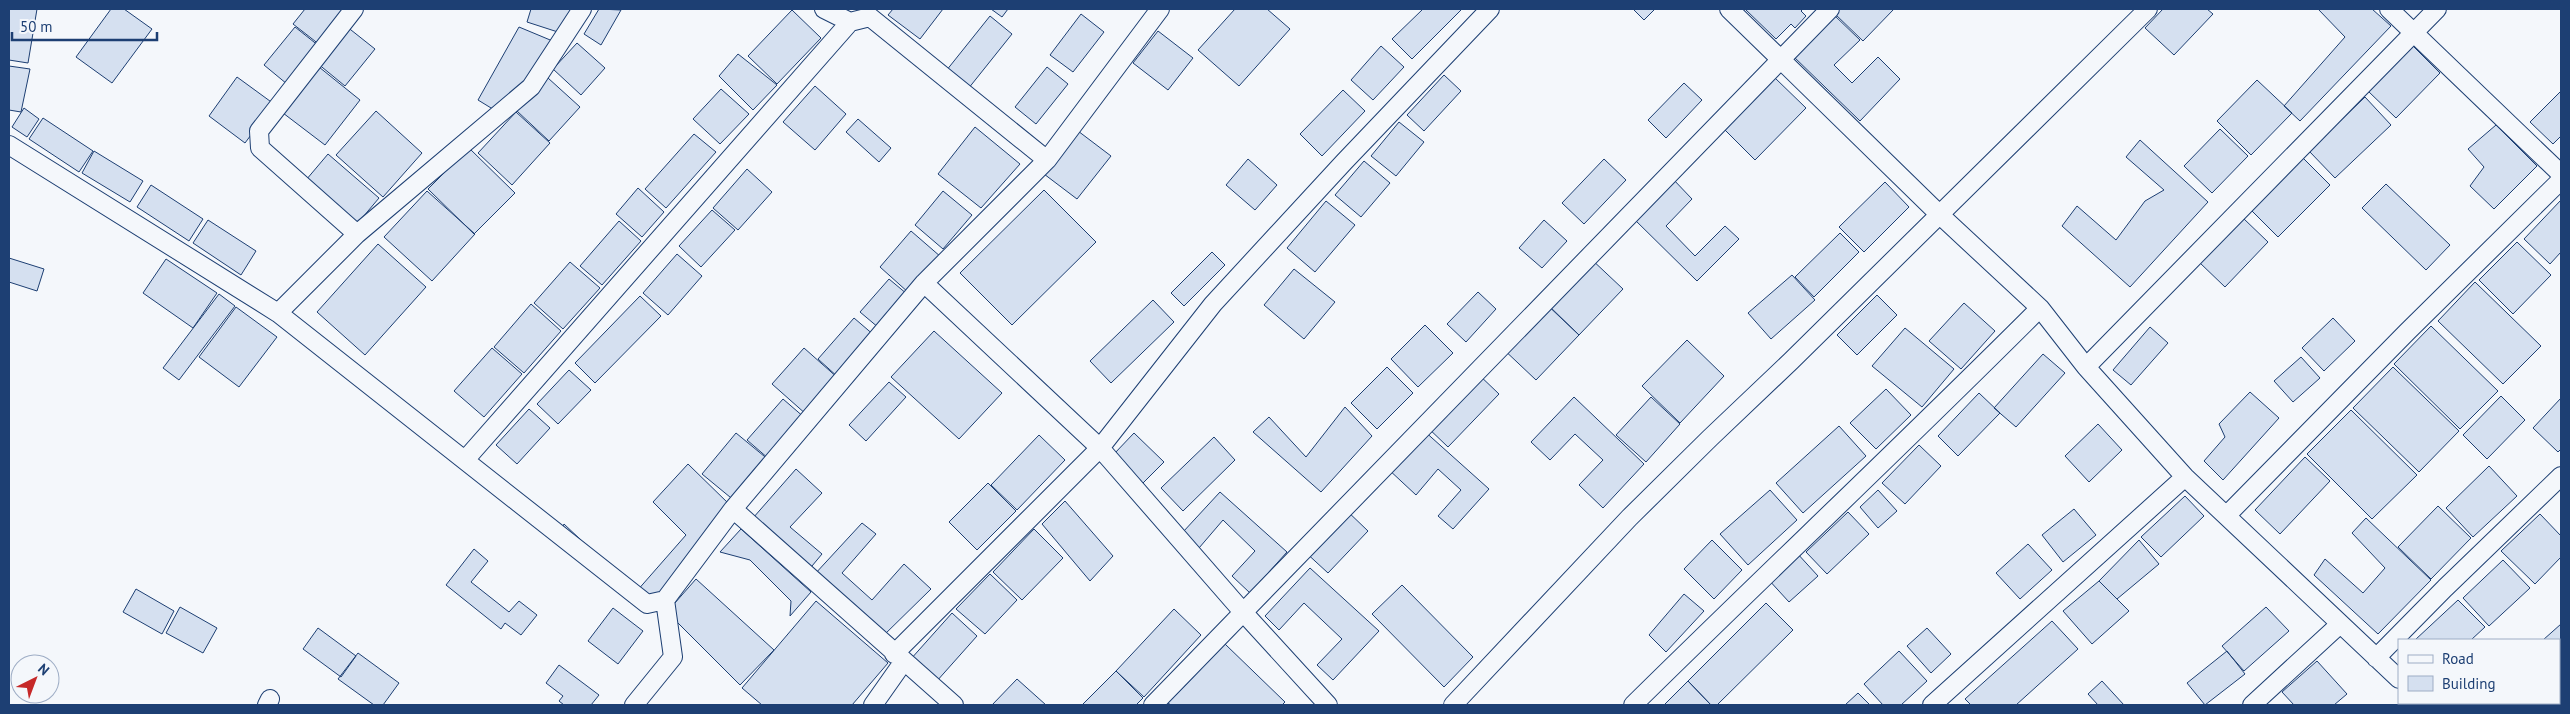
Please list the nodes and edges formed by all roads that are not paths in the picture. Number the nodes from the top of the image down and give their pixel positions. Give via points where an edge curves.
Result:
1 (354, 9) edge
2 (582, 9) edge
3 (824, 9) edge
4 (1160, 9) edge
5 (1490, 9) edge
6 (1729, 9) edge
7 (1830, 9) edge
8 (2148, 9) edge
9 (2389, 9) edge
10 (2437, 9) edge
11 (873, 13) edge
12 (850, 22) junction
13 (2413, 32) junction
14 (1782, 60) junction
15 (9, 145) edge
16 (1046, 160) junction
17 (2561, 174) edge
18 (2561, 180) edge
19 (1940, 215) junction
20 (356, 234) junction
21 (924, 283) junction
22 (2040, 308) junction
23 (278, 313) junction
24 (2086, 367) junction
25 (1100, 448) junction
26 (465, 460) junction
27 (2561, 476) edge
28 (2186, 477) junction
29 (733, 509) junction
30 (2226, 515) junction
31 (665, 600) junction
32 (1242, 612) junction
33 (2339, 625) junction
34 (899, 658) junction
35 (2376, 658) junction
36 (2398, 678) edge
37 (634, 705) edge
38 (873, 705) edge
39 (954, 705) edge
40 (1153, 705) edge
41 (1328, 705) edge
42 (1454, 705) edge
43 (1633, 705) edge
44 (1932, 705) edge
45 (2252, 705) edge

1 - 20 street via 259,131 260,148
2 - 20 street via 531,86
3 - 12 street
4 - 16 street
5 - 25 street via 1213,304
6 - 14 street
7 - 14 street
8 - 19 street
9 - 13 street
10 - 13 street
11 - 12 street
11 - 16 street
12 - 26 street
13 - 17 street
13 - 24 street
14 - 19 street
14 - 32 street
15 - 23 street
16 - 21 street
18 - 30 street
19 - 22 street
19 - 42 street via 1629,518
20 - 23 street
21 - 25 street
21 - 29 street
22 - 24 street
22 - 43 street
23 - 26 street
24 - 28 street
25 - 32 street
25 - 34 street
26 - 31 street via 647,604
27 - 35 street
28 - 30 street
28 - 44 street
29 - 31 street
29 - 34 street
30 - 33 street
31 - 37 street via 673,657
32 - 40 street
32 - 41 street
33 - 35 street
33 - 45 street
34 - 38 street
34 - 39 street
35 - 36 street

